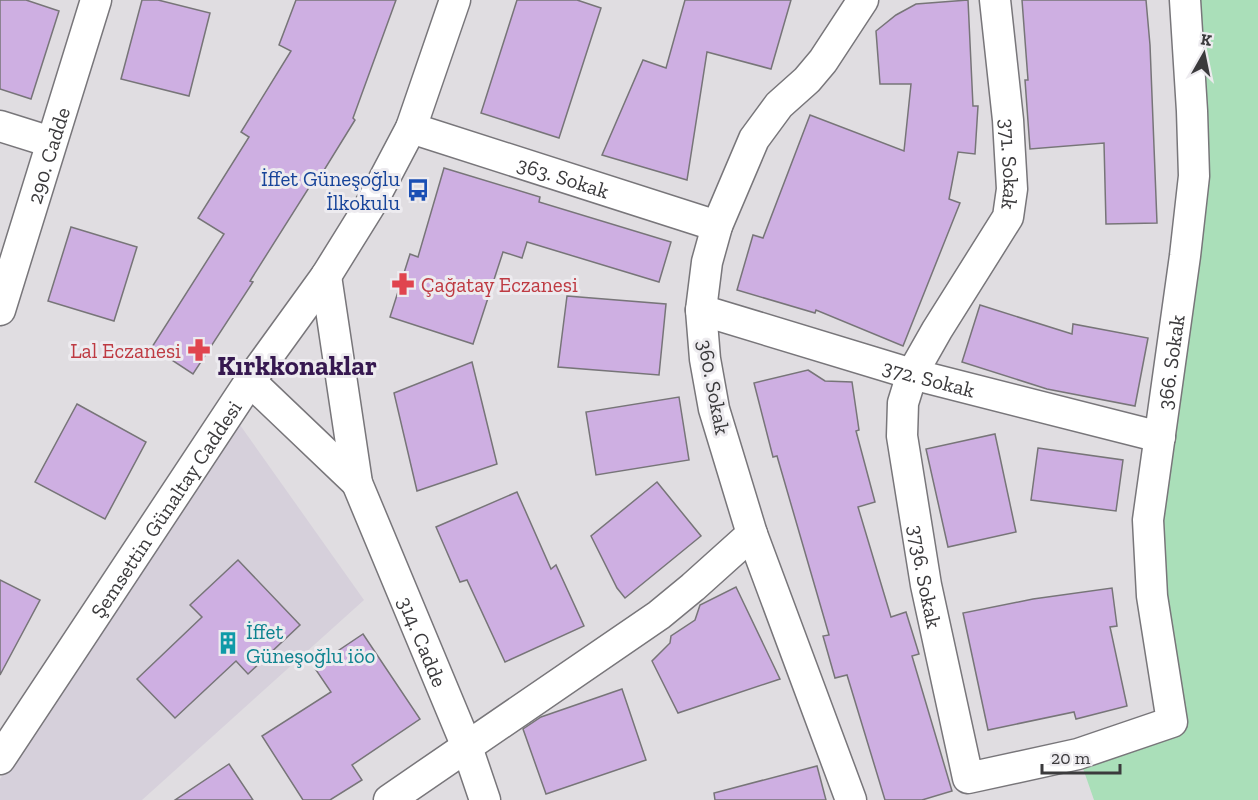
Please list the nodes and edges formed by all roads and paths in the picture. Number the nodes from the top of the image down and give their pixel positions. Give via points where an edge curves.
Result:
1 (96, 0) edge
2 (455, 0) edge
3 (863, 0) edge
4 (995, 0) edge
5 (1185, 0) edge
6 (0, 126) edge
7 (411, 128) junction
8 (51, 142) junction
9 (717, 226) junction
10 (326, 276) junction
11 (0, 310) edge
12 (701, 310) junction
13 (912, 374) junction
14 (250, 381) junction
15 (1160, 437) junction
16 (357, 483) junction
17 (752, 534) junction
18 (1172, 722) joint
19 (467, 747) junction
20 (0, 759) edge
21 (389, 800) edge
22 (485, 800) edge
23 (851, 800) edge

1 - 8 street, 290. Cadde
2 - 7 street, Şemsettin Günaltay Caddesi
3 - 9 street, 360. Sokak via 823,61 779,105 754,139
4 - 13 street, 371. Sokak via 1008,120 1012,189 1008,217
5 - 15 street, 366. Sokak via 1194,176
6 - 8 street
7 - 9 street, 363. Sokak
7 - 10 street, Şemsettin Günaltay Caddesi via 372,202
8 - 11 street, 290. Cadde
9 - 12 street, 360. Sokak via 707,262
10 - 14 street, Şemsettin Günaltay Caddesi
10 - 16 street
12 - 13 street, 372. Sokak
12 - 17 street, 360. Sokak via 714,409
13 - 15 street, 372. Sokak
13 - 18 street, 3736. Sokak via 903,403 902,436 926,585 968,778 1078,754
14 - 16 street
14 - 20 street, Şemsettin Günaltay Caddesi
15 - 18 street, 366. Sokak via 1148,531 1152,596
16 - 19 street, 314. Cadde
17 - 19 street via 659,615
17 - 23 street, 360. Sokak
19 - 21 street
19 - 22 street, 314. Cadde

